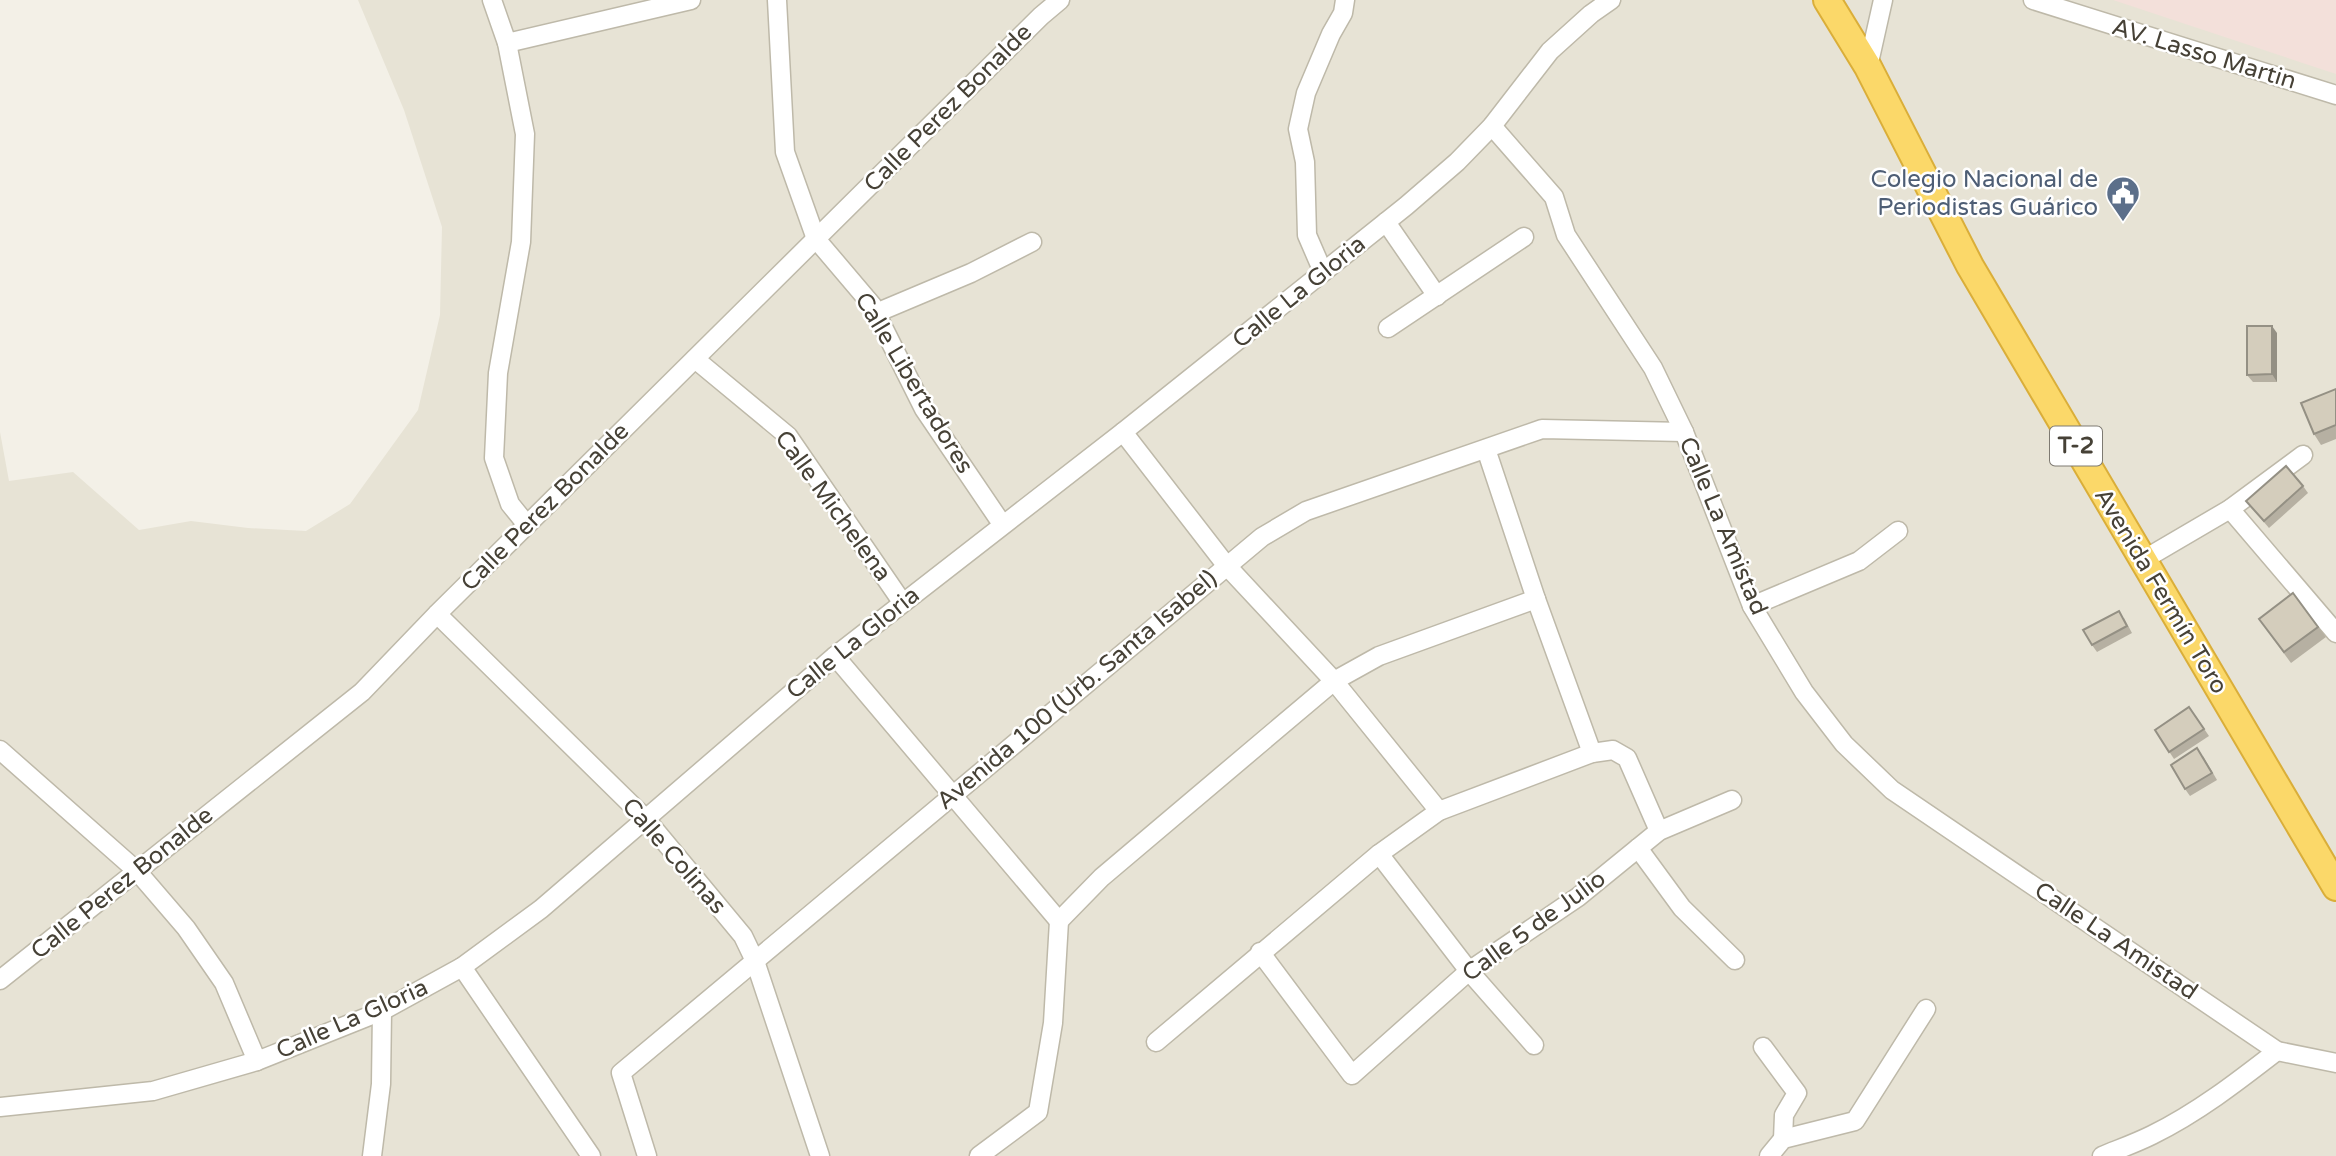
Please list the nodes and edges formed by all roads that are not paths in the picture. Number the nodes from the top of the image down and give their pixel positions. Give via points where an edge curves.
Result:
1 (492, 0) edge
2 (691, 0) edge
3 (776, 0) edge
4 (1060, 0) edge
5 (1345, 0) edge
6 (1611, 0) edge
7 (1826, 0) edge
8 (1882, 0) edge
9 (2033, 0) edge
10 (507, 43) junction
11 (1868, 67) junction
12 (2336, 95) edge
13 (1492, 126) junction
14 (1386, 222) junction
15 (1524, 237) dead end
16 (816, 239) junction
17 (1032, 242) dead end
18 (1323, 272) junction
19 (1437, 296) junction
20 (876, 313) junction
21 (1388, 328) dead end
22 (695, 359) junction
23 (1123, 432) junction
24 (1684, 432) junction
25 (1486, 449) junction
26 (2303, 455) dead end
27 (2230, 509) junction
28 (1002, 524) junction
29 (527, 525) junction
30 (1898, 531) dead end
31 (2143, 560) junction
32 (1226, 565) junction
33 (1536, 599) junction
34 (902, 603) junction
35 (1752, 606) junction
36 (437, 614) junction
37 (2336, 633) edge
38 (835, 656) junction
39 (1334, 681) junction
40 (0, 750) edge
41 (1592, 753) junction
42 (953, 794) junction
43 (1732, 800) dead end
44 (1439, 811) junction
45 (645, 818) junction
46 (1659, 831) junction
47 (1638, 848) junction
48 (1379, 854) junction
49 (137, 871) junction
50 (2335, 884) edge
51 (1059, 921) junction
52 (1261, 952) junction
53 (1735, 960) dead end
54 (755, 961) junction
55 (462, 967) junction
56 (1469, 971) junction
57 (0, 980) edge
58 (1926, 1009) dead end
59 (382, 1011) junction
60 (1156, 1042) dead end
61 (1534, 1045) dead end
62 (1763, 1047) dead end
63 (2277, 1051) junction
64 (257, 1061) junction
65 (2336, 1063) edge
66 (0, 1107) edge
67 (1783, 1139) junction
68 (372, 1156) edge
69 (591, 1156) edge
70 (647, 1156) edge
71 (820, 1156) edge
72 (979, 1156) edge
73 (1769, 1156) edge
74 (2102, 1156) edge

1 - 10 street
2 - 10 street
3 - 16 street, Calle Libertadores via 785,152
4 - 16 street, Calle Perez Bonalde
5 - 18 street via 1306,93 1298,129 1305,162 1307,235
6 - 13 street, Calle La Gloria via 1550,51
7 - 11 highway, Avenida Fermín Toro / T-2
8 - 11 street
9 - 12 street, AV. Lasso Martin
10 - 29 street via 525,134 521,242 498,373 494,458 510,504
11 - 31 highway, Avenida Fermín Toro / T-2 via 1970,267
13 - 14 street, Calle La Gloria
13 - 24 street, Calle La Amistad via 1553,197 1566,235 1653,368
14 - 18 street, Calle La Gloria
14 - 19 street
15 - 19 street
16 - 20 street, Calle Libertadores
16 - 22 street, Calle Perez Bonalde
17 - 20 street
18 - 23 street, Calle La Gloria
19 - 21 street
20 - 28 street, Calle Libertadores via 924,410
22 - 29 street, Calle Perez Bonalde
22 - 34 street, Calle Michelena via 788,436
23 - 28 street, Calle La Gloria
23 - 32 street
24 - 25 street, Avenida 100 (Urb. Santa Isabel) via 1542,429
24 - 35 street, Calle La Amistad
25 - 32 street, Avenida 100 (Urb. Santa Isabel) via 1306,511
25 - 33 street
26 - 27 street
27 - 31 street
27 - 37 street
28 - 34 street, Calle La Gloria
29 - 36 street, Calle Perez Bonalde
30 - 35 street via 1858,561
31 - 50 highway, Avenida Fermín Toro / T-2
32 - 39 street
32 - 42 street, Avenida 100 (Urb. Santa Isabel)
33 - 39 street via 1379,656
33 - 41 street
34 - 38 street, Calle La Gloria
35 - 63 street, Calle La Amistad via 1804,692 1844,744 1892,790
36 - 45 street, Calle Colinas
36 - 49 street, Calle Perez Bonalde via 362,692
38 - 42 street
38 - 45 street, Calle La Gloria
39 - 44 street
39 - 51 street via 1102,877
40 - 49 street
41 - 44 street
41 - 46 street via 1613,750 1627,758
42 - 51 street
42 - 54 street, Avenida 100 (Urb. Santa Isabel)
43 - 46 street, Calle 5 de Julio
44 - 48 street
45 - 54 street, Calle Colinas via 743,936
45 - 55 street, Calle La Gloria via 541,909
46 - 47 street, Calle 5 de Julio
47 - 53 street via 1682,908
47 - 56 street, Calle 5 de Julio via 1578,897
48 - 52 street
48 - 56 street
49 - 57 street, Calle Perez Bonalde
49 - 64 street via 186,928 224,983
51 - 72 street via 1053,1023 1038,1112
52 - 56 street, Calle 5 de Julio via 1352,1075
52 - 60 street
54 - 70 street, Avenida 100 (Urb. Santa Isabel) via 621,1073
54 - 71 street, Calle Colinas
55 - 59 street, Calle La Gloria
55 - 69 street
56 - 61 street
58 - 67 street via 1855,1121
59 - 64 street, Calle La Gloria
59 - 68 street via 381,1084
62 - 67 street via 1797,1093 1784,1115
63 - 65 street, Calle La Amistad
63 - 74 street via 2179,1120
64 - 66 street, Calle La Gloria via 153,1091
67 - 73 street

